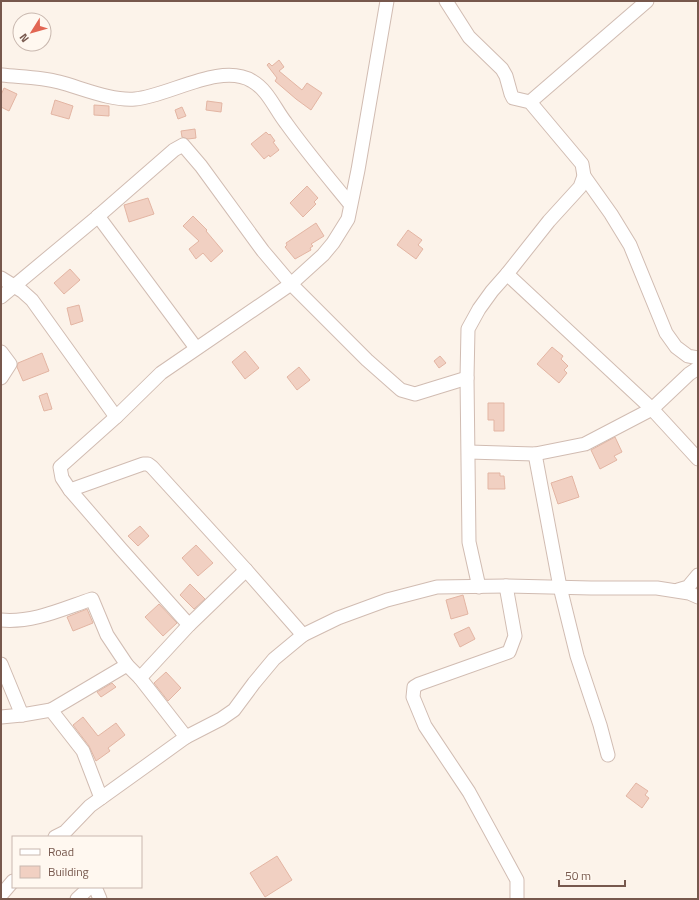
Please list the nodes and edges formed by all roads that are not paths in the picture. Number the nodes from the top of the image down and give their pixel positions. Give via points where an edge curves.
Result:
1 (387, 1) edge
2 (446, 1) edge
3 (647, 1) edge
4 (2, 75) edge
5 (530, 102) junction
6 (584, 176) junction
7 (350, 204) junction
8 (98, 216) junction
9 (507, 274) junction
10 (1, 278) edge
11 (291, 284) junction
12 (14, 286) junction
13 (1, 297) edge
14 (196, 348) junction
15 (1, 352) edge
16 (698, 358) edge
17 (698, 368) edge
18 (1, 378) edge
19 (467, 378) junction
20 (652, 409) junction
21 (116, 417) junction
22 (469, 452) junction
23 (536, 454) junction
24 (698, 459) edge
25 (70, 490) junction
26 (246, 570) junction
27 (698, 575) edge
28 (506, 586) junction
29 (479, 587) junction
30 (560, 587) junction
31 (678, 590) junction
32 (698, 597) edge
33 (1, 620) edge
34 (189, 625) junction
35 (303, 635) junction
36 (1, 664) edge
37 (127, 665) junction
38 (140, 678) junction
39 (51, 710) junction
40 (22, 716) junction
41 (1, 717) edge
42 (186, 738) junction
43 (608, 755) dead end
44 (101, 798) junction
45 (62, 835) edge
46 (12, 882) edge
47 (89, 888) edge
48 (95, 888) edge
49 (1, 895) edge
50 (77, 899) edge
51 (100, 899) edge
52 (517, 899) edge

1 - 7 street
2 - 5 street via 469,37 502,69 512,96
3 - 5 street
4 - 7 street via 57,81 118,98 135,99 220,75 245,77 259,86
5 - 6 street via 582,164
6 - 9 street via 580,187
6 - 16 street via 630,245 666,333 676,347 688,356
7 - 11 street via 348,219 333,243 324,255
8 - 11 street via 183,145
8 - 12 street
8 - 14 street
9 - 19 street via 479,309 468,329
9 - 20 street
10 - 12 street
11 - 14 street
11 - 19 street via 401,390 415,394
12 - 13 street
12 - 21 street via 32,300
14 - 21 street via 161,373
15 - 18 street via 10,364
17 - 20 street
19 - 22 street
20 - 23 street via 585,444
20 - 24 street
21 - 25 street via 60,466 62,478
22 - 23 street
22 - 29 street via 469,542
23 - 30 street
25 - 26 street via 148,464
25 - 34 street
26 - 34 street
26 - 35 street
27 - 31 street via 688,587
28 - 29 street
28 - 30 street
28 - 52 street via 514,636 509,652 419,684 414,687 413,697 425,726 469,792 517,880
29 - 35 street via 437,587 387,600 338,618
30 - 31 street via 652,587
30 - 43 street via 577,656
31 - 32 street
33 - 37 street via 33,618 92,599 107,635
34 - 38 street
35 - 42 street via 274,659 234,710
36 - 40 street
37 - 38 street
37 - 39 street
38 - 42 street
39 - 40 street
39 - 44 street via 83,751
40 - 41 street
42 - 44 street
44 - 45 street
46 - 49 street
47 - 50 street
48 - 51 street

